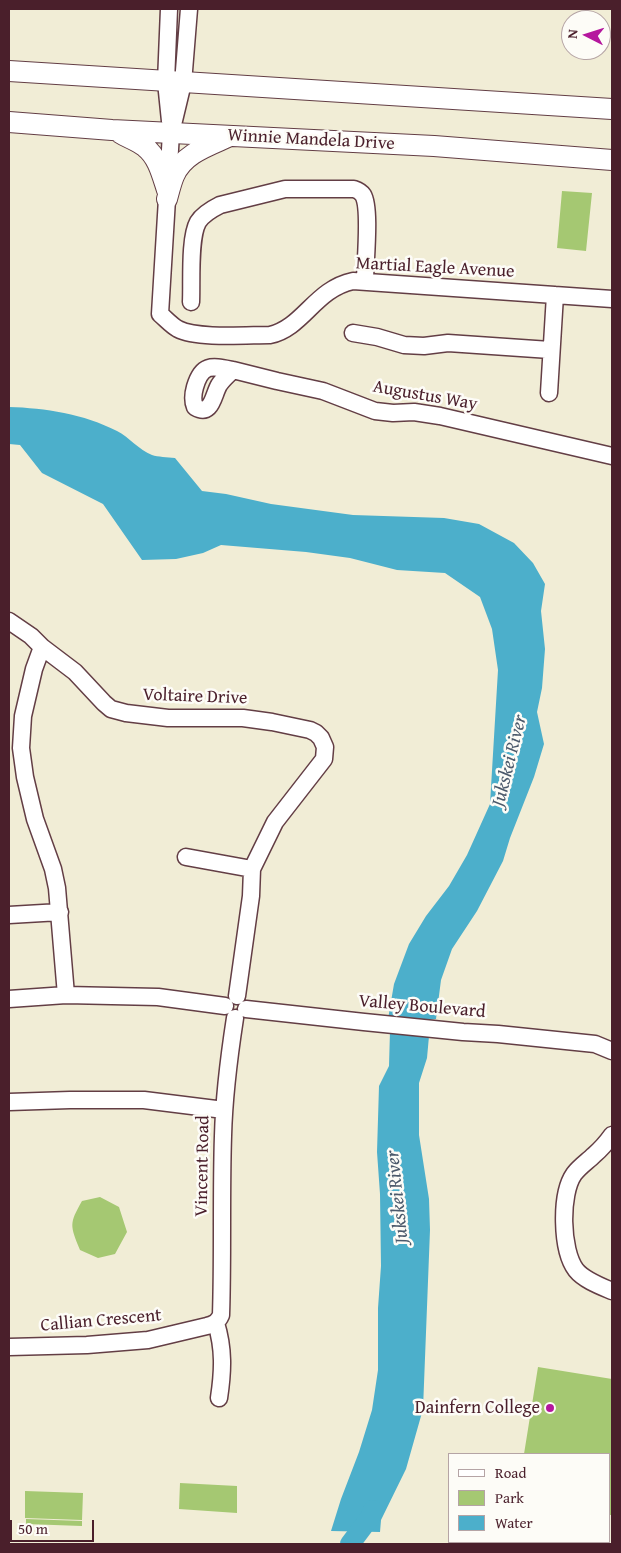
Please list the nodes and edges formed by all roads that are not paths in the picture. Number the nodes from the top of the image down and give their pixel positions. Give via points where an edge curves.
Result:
1 (169, 9) edge
2 (189, 9) edge
3 (9, 71) edge
4 (174, 82) junction
5 (612, 109) edge
6 (9, 122) edge
7 (112, 130) junction
8 (172, 133) junction
9 (230, 136) junction
10 (612, 160) edge
11 (167, 195) junction
12 (365, 281) junction
13 (555, 295) junction
14 (612, 300) edge
15 (191, 302) dead end
16 (353, 333) dead end
17 (550, 350) junction
18 (233, 370) junction
19 (549, 393) dead end
20 (612, 456) edge
21 (9, 621) edge
22 (42, 647) junction
23 (186, 857) dead end
24 (252, 869) junction
25 (60, 912) junction
26 (9, 915) edge
27 (66, 995) junction
28 (9, 999) edge
29 (236, 1007) junction
30 (612, 1041) edge
31 (595, 1044) junction
32 (612, 1051) edge
33 (9, 1102) edge
34 (224, 1110) junction
35 (612, 1135) edge
36 (612, 1291) edge
37 (218, 1319) junction
38 (9, 1348) edge
39 (218, 1398) dead end

1 - 4 street
2 - 4 street
3 - 4 main road
4 - 5 main road
4 - 8 street
6 - 7 main road, Winnie Mandela Drive
7 - 8 main road, Winnie Mandela Drive
7 - 11 main road via 150,152 157,162
8 - 9 main road, Winnie Mandela Drive
8 - 11 street
9 - 10 main road, Winnie Mandela Drive
9 - 11 main road via 188,158 178,168
11 - 12 street, Martial Eagle Avenue via 160,314 179,329 196,334 278,333 330,290 342,283
12 - 13 street, Martial Eagle Avenue
12 - 15 street via 367,224 362,194 354,189 285,189 220,204 198,221 193,237
13 - 14 street, Martial Eagle Avenue
13 - 17 street
16 - 17 street via 404,345 448,343
17 - 19 street
18 - 18 street, Augustus Way via 220,383 208,407 200,410 193,405 200,373 215,367
18 - 20 street, Augustus Way via 324,391 375,410 433,414
21 - 22 street
22 - 24 street, Voltaire Drive via 75,672 111,709 168,718 243,718 310,730 322,738 324,759 275,822
22 - 25 street via 23,716 21,748 24,777 53,869
23 - 24 street
24 - 29 street, Voltaire Drive
25 - 26 street
25 - 27 street
27 - 28 street, Valley Boulevard
27 - 29 street, Valley Boulevard via 158,997
29 - 31 street, Valley Boulevard
29 - 34 street, Vincent Road
30 - 31 street, Valley Boulevard
31 - 32 street, Valley Boulevard
33 - 34 street via 144,1100
34 - 37 street, Vincent Road
35 - 36 street via 574,1175 563,1210 570,1261 582,1276
37 - 38 street, Callian Crescent via 148,1340
37 - 39 street, Vincent Road via 222,1341

